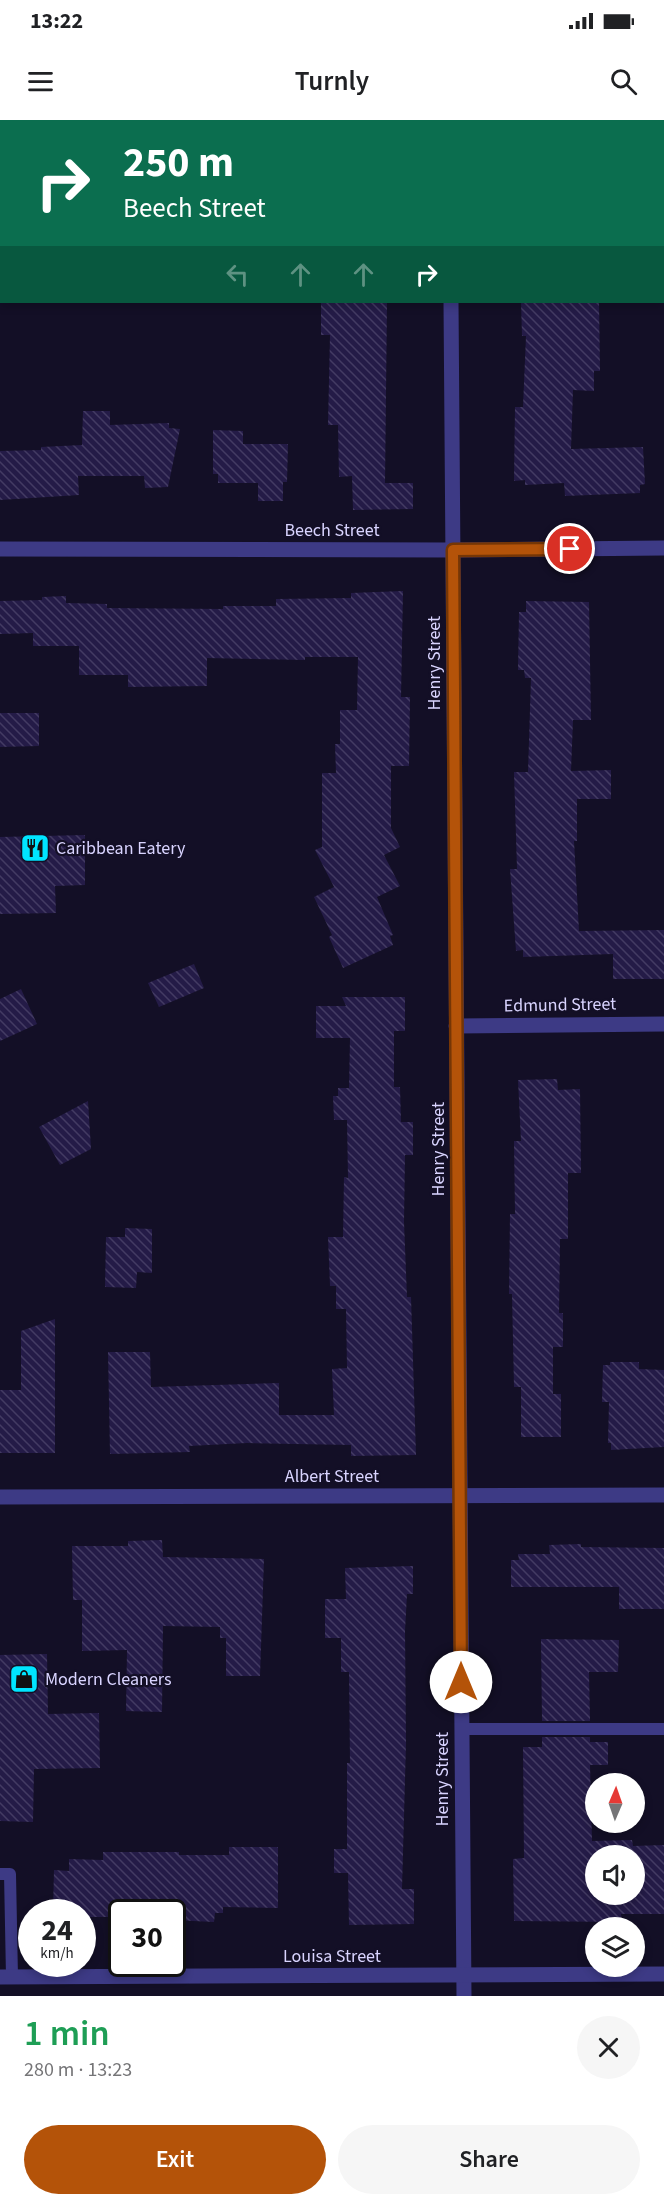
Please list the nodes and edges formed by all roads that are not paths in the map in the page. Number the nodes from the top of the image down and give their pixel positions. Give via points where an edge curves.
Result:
1 (451, 303) edge
2 (664, 548) edge
3 (0, 549) edge
4 (453, 550) junction
5 (664, 1024) edge
6 (456, 1026) junction
7 (664, 1495) edge
8 (460, 1496) junction
9 (0, 1497) edge
10 (461, 1729) junction
11 (664, 1729) edge
12 (0, 1874) edge
13 (664, 1974) edge
14 (463, 1976) junction
15 (6, 1977) edge
16 (464, 1996) edge

1 - 4 street, Henry Street
2 - 4 street, Beech Street
3 - 4 street, Beech Street
4 - 6 street, Henry Street
5 - 6 street, Edmund Street
6 - 8 street, Henry Street
7 - 8 street, Albert Street
8 - 9 street, Albert Street
8 - 10 street, Henry Street
10 - 11 lane
10 - 14 street, Henry Street
12 - 15 lane via 10,1874
13 - 14 street, Louisa Street
14 - 15 street, Louisa Street
14 - 16 street, Henry Street

